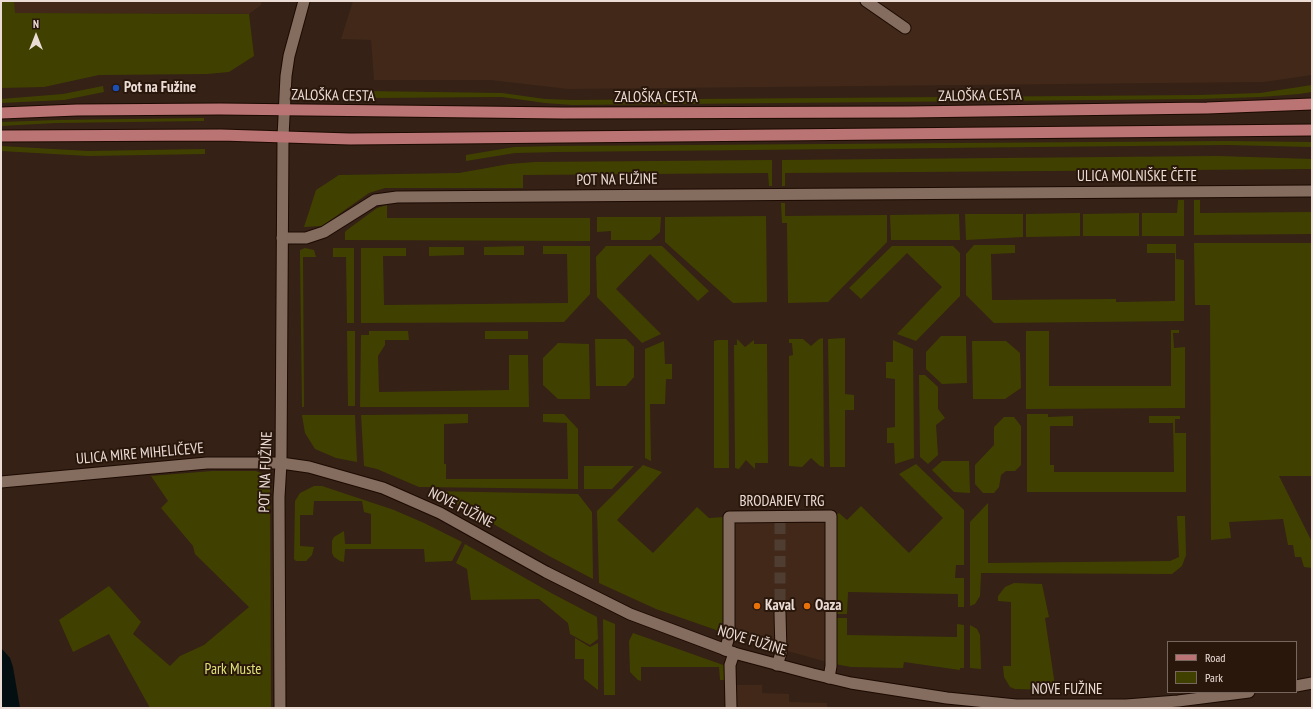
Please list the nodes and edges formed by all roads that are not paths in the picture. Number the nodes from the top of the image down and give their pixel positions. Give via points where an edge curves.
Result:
1 (304, 1) edge
2 (866, 1) edge
3 (905, 28) dead end
4 (1312, 104) edge
5 (284, 110) junction
6 (1, 113) edge
7 (1312, 130) edge
8 (1, 136) edge
9 (283, 137) junction
10 (1312, 191) edge
11 (962, 193) joint
12 (282, 238) junction
13 (281, 463) junction
14 (1, 482) edge
15 (780, 613) tunnel mouth
16 (730, 651) junction
17 (777, 665) junction
18 (829, 678) junction
19 (1312, 683) edge
20 (1297, 686) edge
21 (1241, 693) edge
22 (989, 706) edge
23 (280, 708) edge
24 (731, 708) edge

1 - 5 street, POT NA FUŽINE via 289,56
2 - 3 street
4 - 5 main road, ZALOŠKA CESTA via 908,112 563,113
5 - 6 main road, ZALOŠKA CESTA via 85,110
5 - 9 street, POT NA FUŽINE
7 - 9 main road via 358,139
8 - 9 main road
9 - 12 street, POT NA FUŽINE
10 - 11 street, ULICA MOLNIŠKE ČETE
11 - 12 street, POT NA FUŽINE via 390,198 375,200 324,232 306,238
12 - 13 street, POT NA FUŽINE
13 - 14 street, ULICA MIRE MIHELIČEVE via 194,464
13 - 16 street, NOVE FUŽINE via 309,467 383,488 440,513 604,602
13 - 23 street, POT NA FUŽINE
15 - 17 street via 781,653
16 - 17 street, NOVE FUŽINE
16 - 18 street, BRODARJEV TRG via 728,517 831,516
16 - 24 street, BRODARJEV TRG
17 - 18 street, NOVE FUŽINE
18 - 22 street, NOVE FUŽINE
19 - 20 street
21 - 22 street, NOVE FUŽINE via 1110,706

